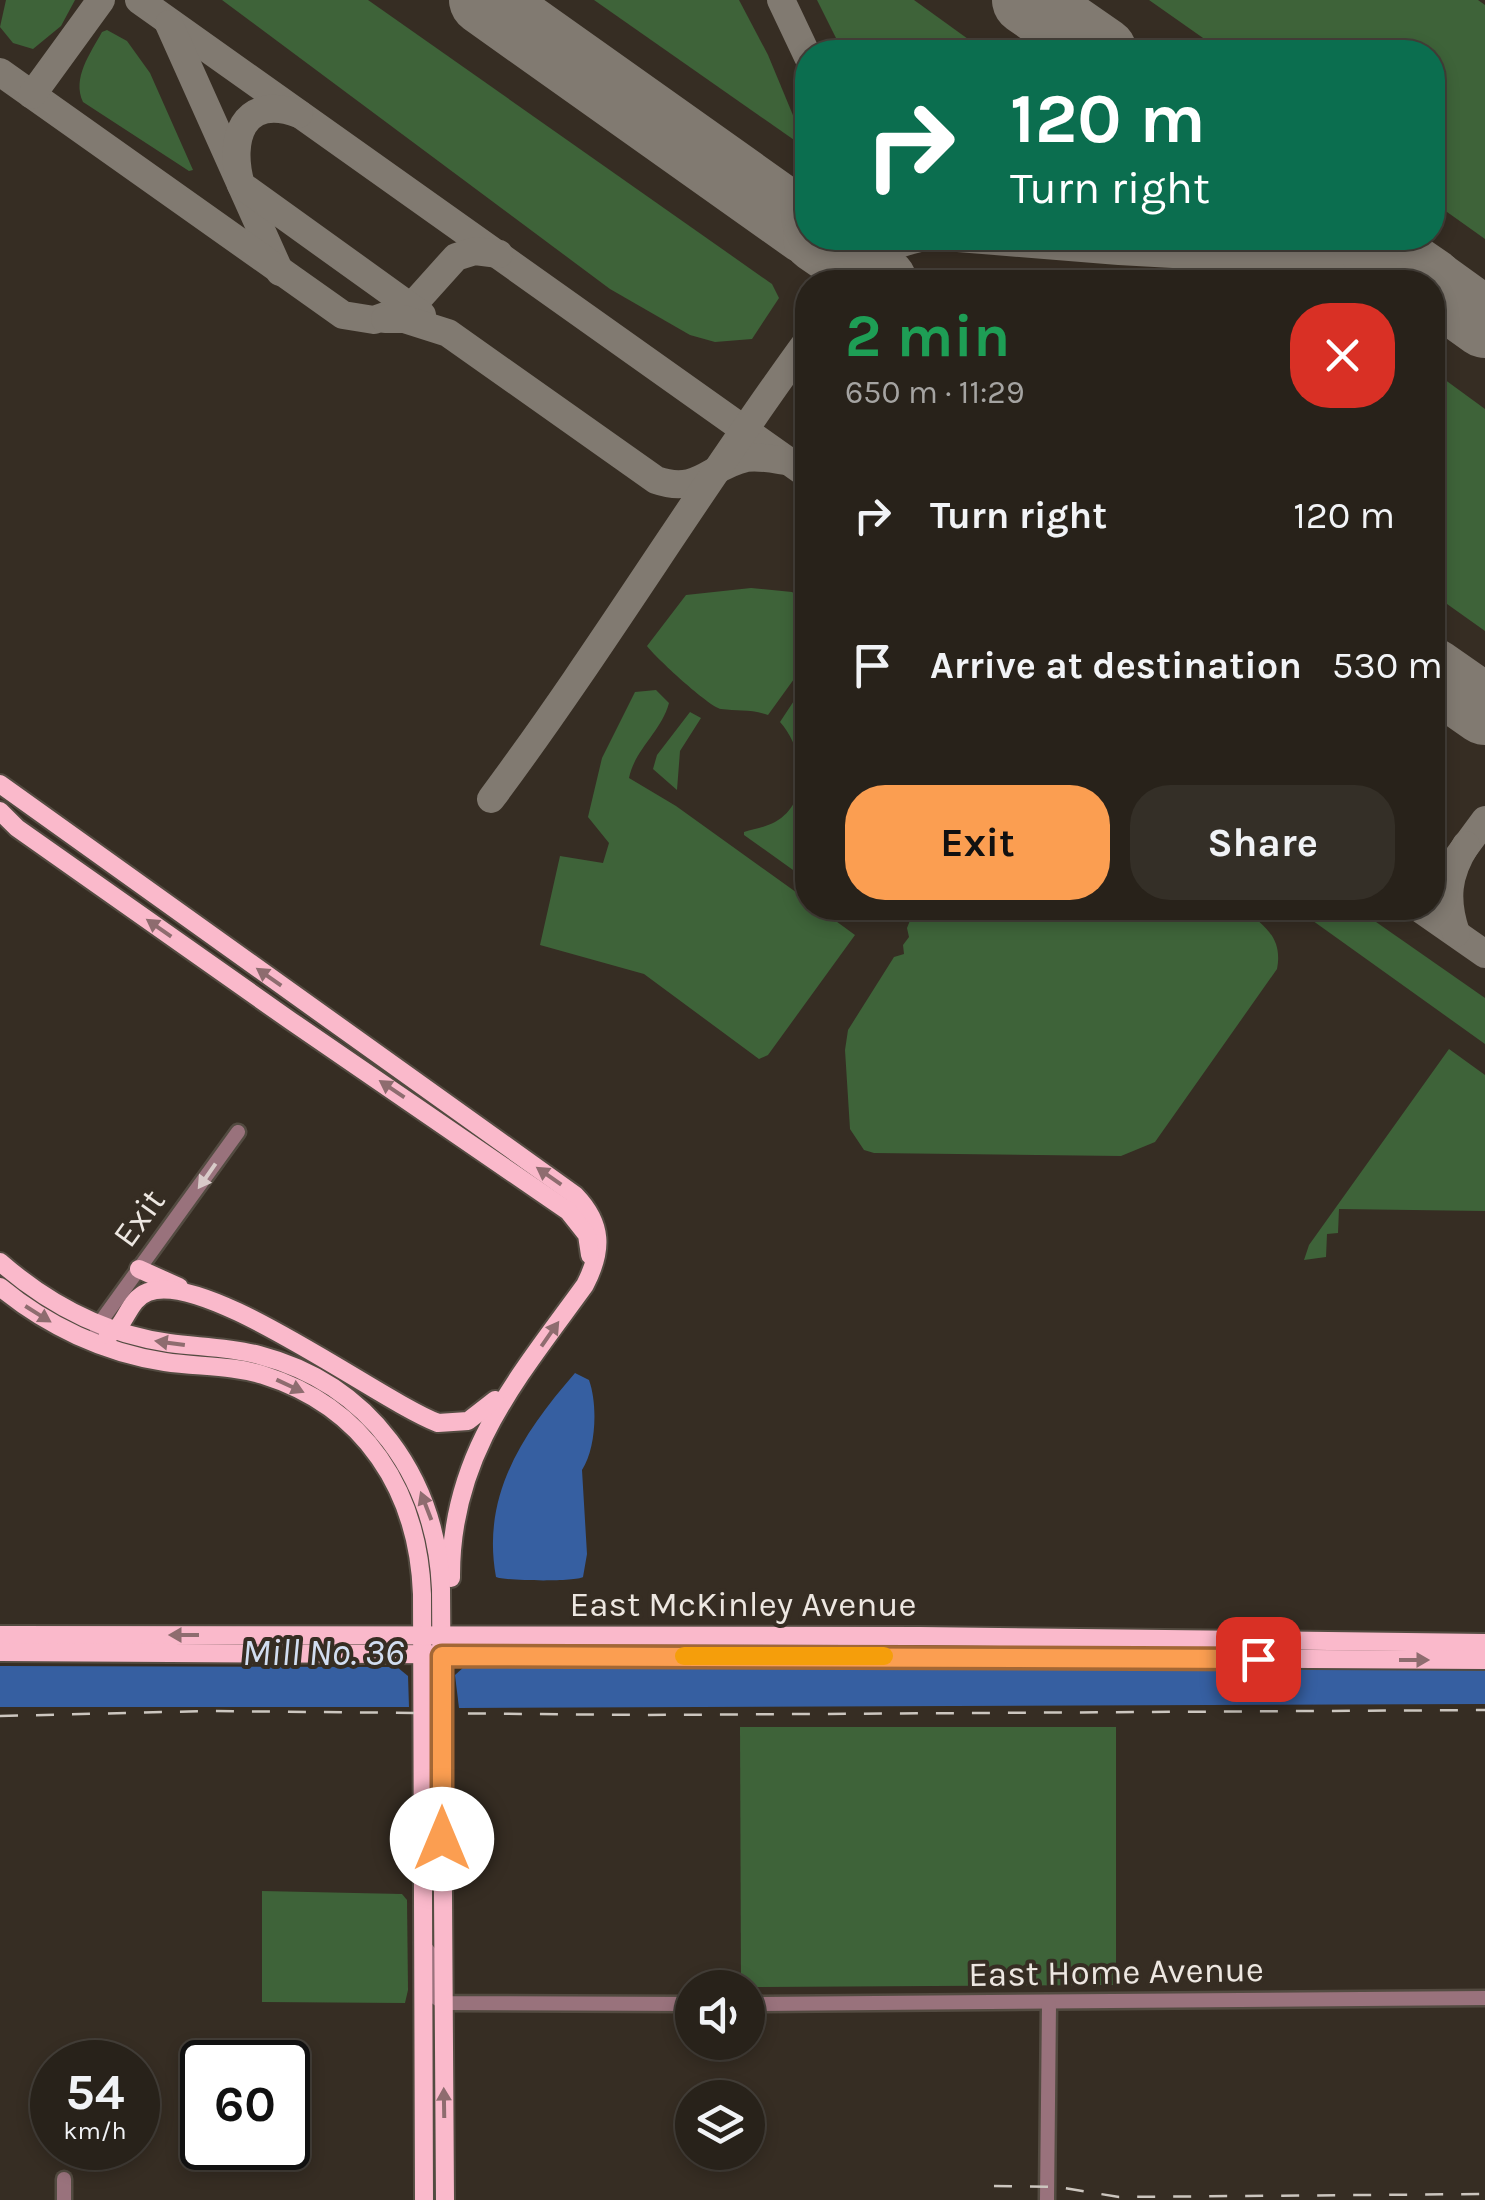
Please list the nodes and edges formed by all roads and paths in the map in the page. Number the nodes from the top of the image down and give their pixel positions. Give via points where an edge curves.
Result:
1 (0, 784) edge
2 (0, 811) edge
3 (348, 1034) junction
4 (335, 1051) junction
5 (238, 1132) dead end
6 (0, 1262) edge
7 (139, 1269) junction
8 (585, 1285) junction
9 (0, 1287) edge
10 (208, 1300) junction
11 (117, 1331) junction
12 (97, 1333) junction
13 (516, 1382) junction
14 (0, 1635) edge
15 (143, 1635) junction
16 (1203, 1639) junction
17 (1371, 1640) junction
18 (1485, 1644) edge
19 (421, 1646) junction
20 (442, 1646) junction
21 (1455, 1651) junction
22 (0, 1652) edge
23 (1078, 1659) junction
24 (1219, 1659) junction
25 (1485, 1660) edge
26 (422, 1942) junction
27 (1485, 1998) edge
28 (443, 2003) junction
29 (675, 2004) edge
30 (765, 2004) edge
31 (1049, 2004) junction
32 (423, 2106) junction
33 (64, 2179) dead end
34 (64, 2200) edge
35 (424, 2200) edge
36 (433, 2200) edge
37 (445, 2200) edge
38 (1048, 2200) edge

3 -> 1 main road
4 -> 2 main road
3 - 4 main road
8 -> 3 main road via 599,1239 584,1204
8 -> 4 main road via 590,1248 568,1211
5 -> 7 street, Exit
6 - 12 main road
7 - 10 main road
7 - 12 street, Exit
13 -> 8 main road
9 -> 12 main road via 50,1322
10 - 11 main road via 172,1290 149,1292 132,1304
10 - 13 main road via 438,1423 475,1418
11 - 12 main road
20 -> 11 main road via 433,1524 408,1467 371,1418 322,1380 282,1362
12 -> 19 main road via 153,1360 261,1374 297,1388 346,1422 385,1464 411,1518 421,1572
13 - 20 main road via 465,1478 453,1534 452,1616
14 - 15 main road, East McKinley Avenue
19 -> 15 main road, East McKinley Avenue
15 - 22 main road via 124,1644 45,1644
16 - 17 main road, East McKinley Avenue
16 - 20 main road, East McKinley Avenue
16 - 23 main road via 1190,1648
17 - 21 main road, East McKinley Avenue
17 - 24 main road via 1232,1647
18 - 21 main road, East McKinley Avenue
19 - 20 main road, East McKinley Avenue
19 - 22 main road, East McKinley Avenue
19 - 26 main road
20 - 23 main road, East McKinley Avenue
20 - 28 main road
24 -> 21 main road, East McKinley Avenue
21 - 25 main road, East McKinley Avenue
23 - 24 main road, East McKinley Avenue
26 - 28 street via 432,1956 434,1996
26 - 32 main road
27 - 31 street, East Home Avenue
28 - 29 street
37 -> 28 main road
30 - 31 street, East Home Avenue
31 - 38 street
32 - 35 main road
32 - 36 main road via 432,2139
33 - 34 street

